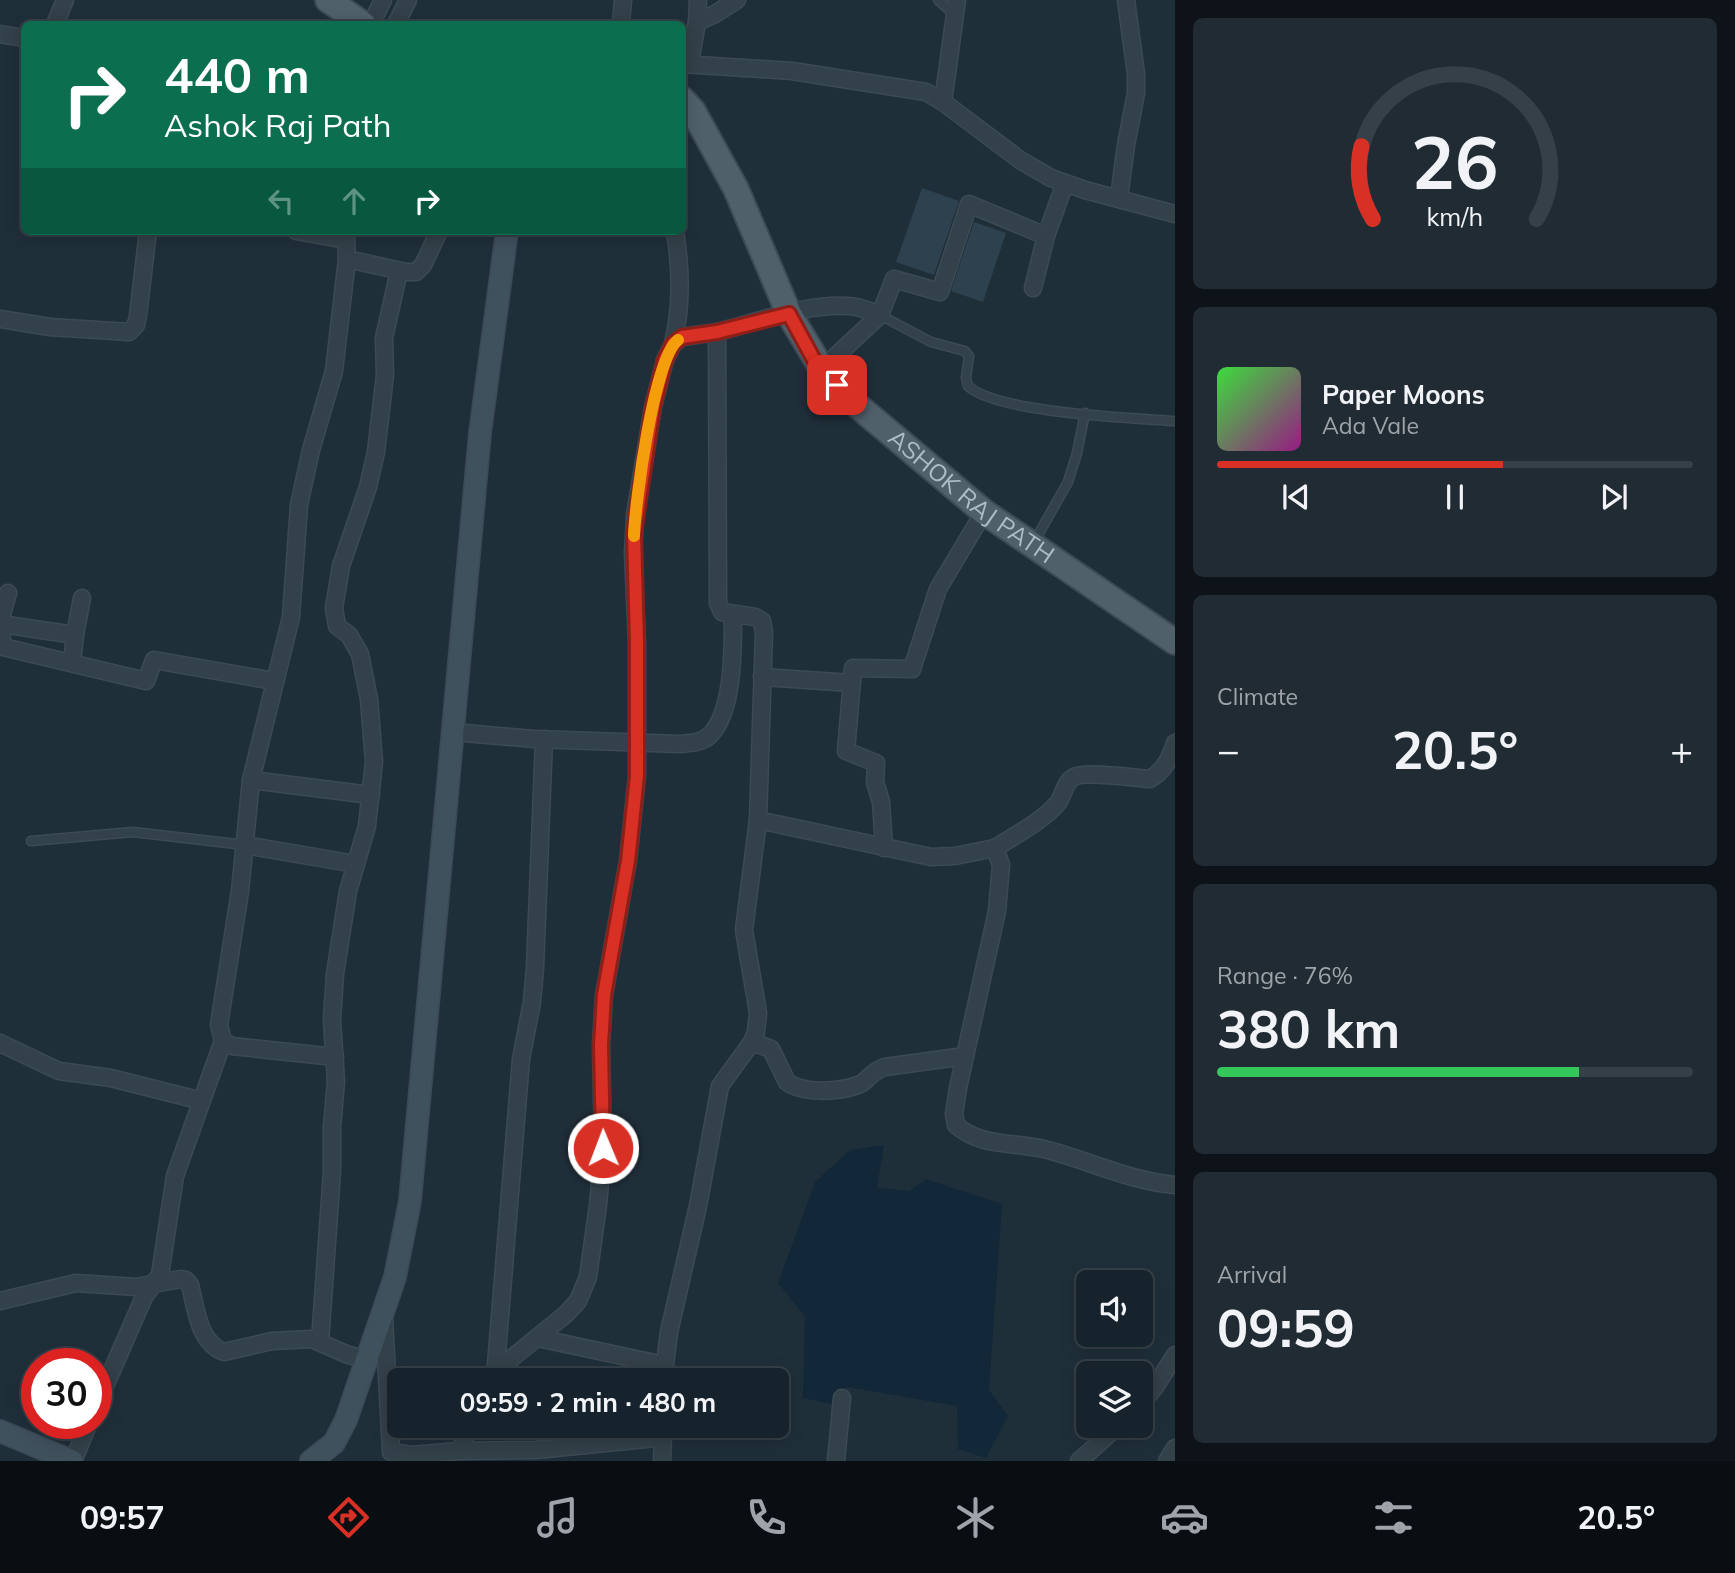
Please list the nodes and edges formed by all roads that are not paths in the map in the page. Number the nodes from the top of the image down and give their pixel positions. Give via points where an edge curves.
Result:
1 (65, 0) edge
2 (328, 0) edge
3 (383, 0) edge
4 (408, 0) edge
5 (623, 0) edge
6 (698, 0) edge
7 (737, 0) edge
8 (938, 0) edge
9 (1126, 0) edge
10 (956, 8) edge
11 (56, 21) edge
12 (359, 21) edge
13 (372, 21) edge
14 (398, 21) edge
15 (621, 21) edge
16 (697, 22) junction
17 (0, 34) edge
18 (21, 38) edge
19 (686, 64) edge
20 (943, 102) junction
21 (686, 103) edge
22 (1065, 183) junction
23 (1119, 198) junction
24 (1175, 214) edge
25 (148, 235) edge
26 (437, 235) edge
27 (506, 235) edge
28 (675, 235) edge
29 (346, 236) edge
30 (1046, 236) junction
31 (347, 259) junction
32 (399, 271) junction
33 (1033, 288) dead end
34 (789, 314) junction
35 (880, 315) junction
36 (0, 319) edge
37 (717, 332) junction
38 (673, 344) junction
39 (822, 369) junction
40 (1085, 413) junction
41 (1175, 421) edge
42 (984, 512) junction
43 (1032, 544) junction
44 (8, 593) dead end
45 (82, 598) dead end
46 (733, 614) junction
47 (0, 624) edge
48 (75, 635) junction
49 (1175, 642) edge
50 (72, 663) junction
51 (762, 677) junction
52 (274, 681) junction
53 (852, 683) junction
54 (453, 732) junction
55 (544, 739) junction
56 (636, 742) junction
57 (1175, 743) edge
58 (251, 780) junction
59 (371, 795) junction
60 (758, 820) junction
61 (31, 841) dead end
62 (245, 845) junction
63 (884, 848) junction
64 (995, 848) junction
65 (356, 864) junction
66 (223, 1041) junction
67 (752, 1042) junction
68 (0, 1043) edge
69 (965, 1056) junction
70 (335, 1057) junction
71 (202, 1101) junction
72 (1175, 1185) edge
73 (154, 1285) junction
74 (0, 1301) edge
75 (384, 1312) junction
76 (538, 1338) junction
77 (320, 1342) junction
78 (1175, 1355) edge
79 (367, 1360) junction
80 (494, 1368) edge
81 (503, 1368) edge
82 (646, 1368) edge
83 (665, 1368) edge
84 (112, 1370) edge
85 (1153, 1389) edge
86 (842, 1398) dead end
87 (0, 1431) edge
88 (656, 1438) edge
89 (663, 1438) edge
90 (1105, 1438) edge
91 (82, 1439) edge
92 (1175, 1447) edge
93 (465, 1454) edge
94 (392, 1456) edge
95 (73, 1461) edge
96 (311, 1461) edge
97 (662, 1461) edge
98 (836, 1461) edge
99 (1079, 1461) edge
100 (1167, 1461) edge

1 - 11 street
2 - 12 main road
3 - 13 street
4 - 14 street
5 - 15 street
6 - 16 street
7 - 16 street
8 - 10 lane
9 - 23 street via 1136,93
10 - 20 street
16 - 19 street
17 - 18 street
19 - 20 street via 853,79 926,92
20 - 22 street via 1020,160
21 - 34 main road, ASHOK RAJ PATH via 736,189
22 - 23 street
22 - 30 street
23 - 24 street
25 - 36 street via 138,316 129,332
26 - 32 street via 416,272
27 - 54 main road via 480,433
28 - 38 street via 681,291
29 - 31 street
30 - 33 street
30 - 35 street via 969,204 940,292 894,279
31 - 32 street
31 - 52 street via 334,371 300,497 291,617
32 - 59 street via 384,338 385,375 376,452 341,566 334,608 337,625 357,645 369,699 374,744
34 - 35 street via 850,306
34 - 37 street
34 - 39 main road, ASHOK RAJ PATH
35 - 39 street
35 - 40 lane via 932,342 965,351 970,356 966,378 974,392 1029,407
37 - 38 street via 682,337
37 - 46 street via 718,603
38 - 56 street via 653,407 634,533
39 - 42 main road, ASHOK RAJ PATH via 852,401
40 - 41 lane
40 - 43 lane via 1068,482
42 - 43 main road, ASHOK RAJ PATH
42 - 53 street via 938,589 912,669 853,668
43 - 49 main road, ASHOK RAJ PATH
44 - 47 street
45 - 48 street
46 - 51 street via 762,621
46 - 56 street via 727,696 709,736 693,743
47 - 48 street
47 - 50 street via 3,647
48 - 50 street
50 - 52 street via 146,681 155,660
51 - 53 street
51 - 60 street
52 - 58 street
53 - 63 street via 846,751 876,763
54 - 55 street
54 - 75 main road via 410,1202
55 - 56 street
55 - 80 street via 534,987 521,1059
56 - 76 street via 631,834 604,995 603,1148 592,1258 578,1301
57 - 64 street via 1166,764 1150,779 1075,776 1059,802
58 - 59 street
58 - 62 street
59 - 65 street
60 - 63 street
60 - 67 street via 744,930 758,1013
61 - 62 lane via 133,832
62 - 65 street
62 - 66 street via 219,1025
63 - 64 street via 941,858
64 - 69 street via 1001,865 998,911
65 - 70 street via 335,974
66 - 70 street via 246,1049
66 - 71 street
67 - 69 street via 771,1049 787,1082 804,1089 858,1085 885,1067
67 - 83 street via 720,1086
68 - 71 street via 59,1072 111,1078
69 - 72 street via 954,1114 963,1132 1041,1148 1136,1179
70 - 77 street
71 - 73 street via 173,1186 164,1262
73 - 74 street via 76,1283
73 - 77 street via 186,1280 206,1337 224,1352 272,1341
73 - 84 street via 144,1297
75 - 79 main road
75 - 94 street
76 - 81 street
76 - 82 street
77 - 79 street
78 - 85 street
79 - 96 main road via 334,1443
86 - 98 street
87 - 95 main road
88 - 93 street
89 - 97 street
90 - 99 street
91 - 95 street
92 - 100 street
93 - 94 street

